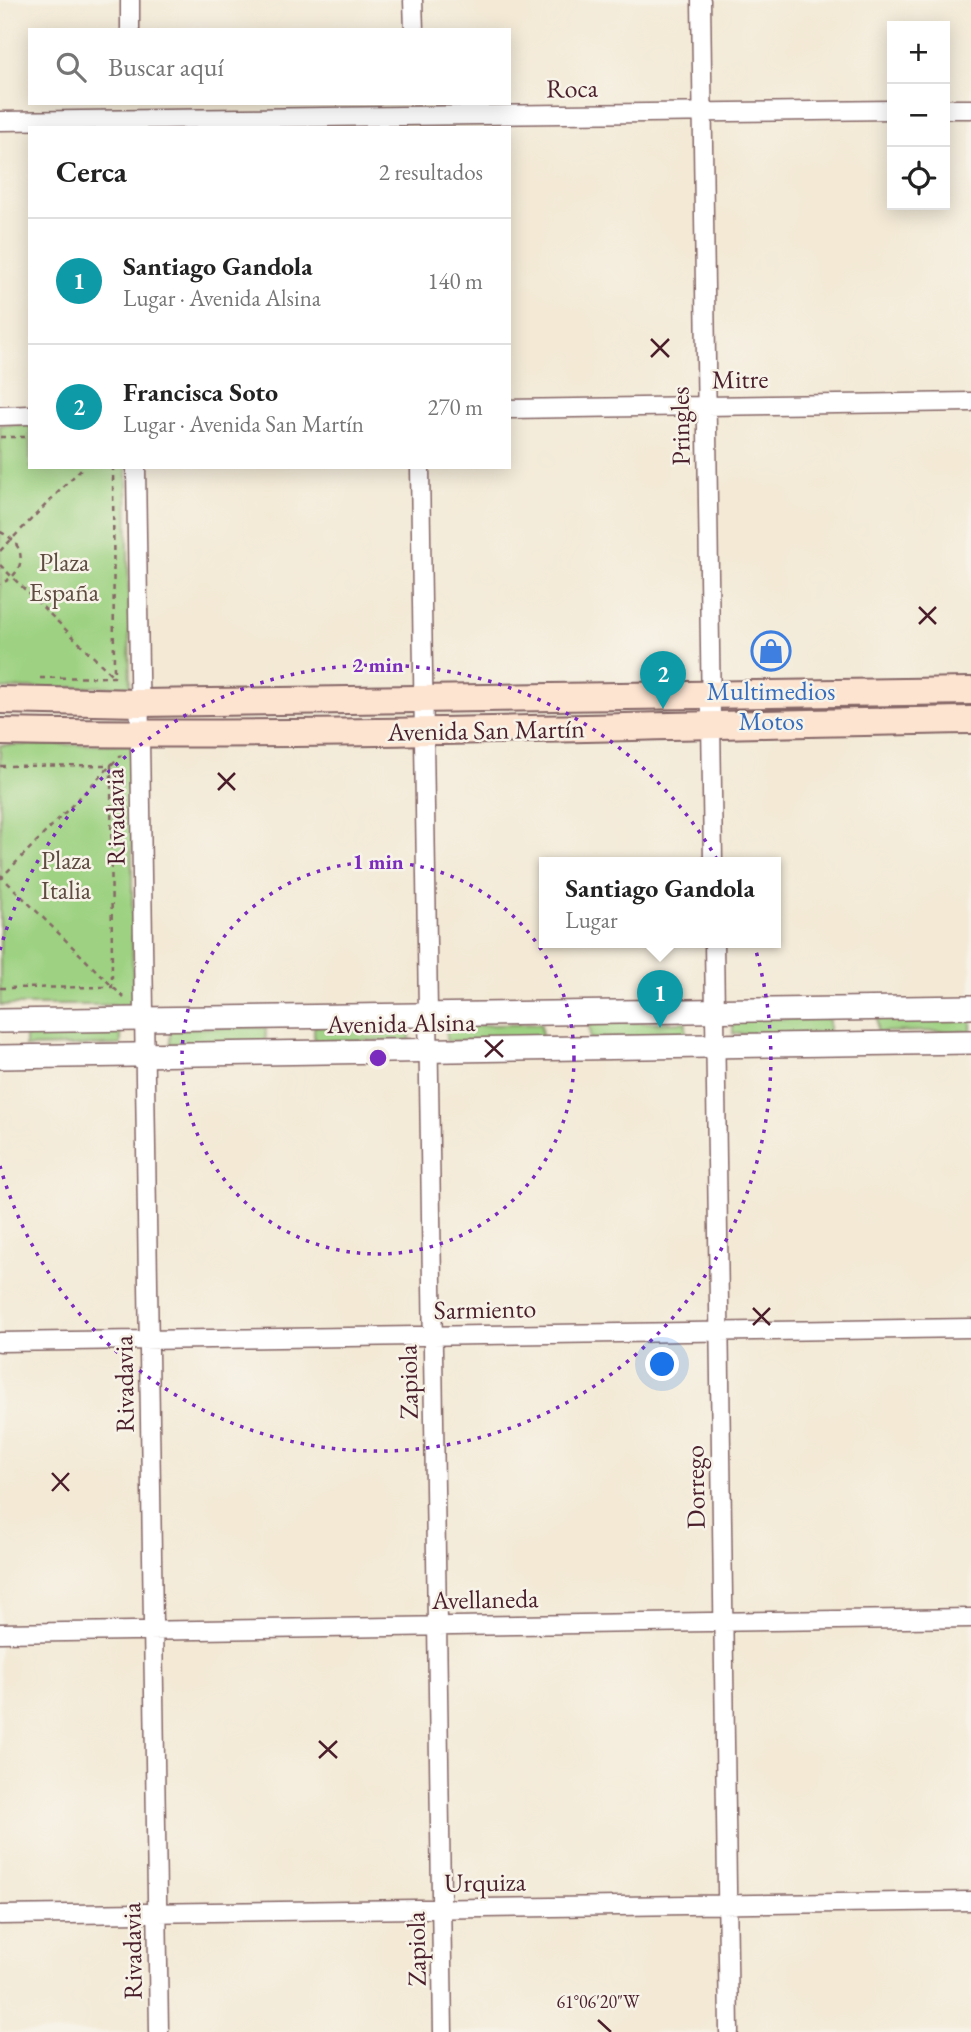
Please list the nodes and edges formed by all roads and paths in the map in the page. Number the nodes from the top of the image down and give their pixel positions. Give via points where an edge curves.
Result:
1 (130, 0) edge
2 (413, 0) edge
3 (701, 0) edge
4 (130, 28) edge
5 (414, 28) edge
6 (950, 109) edge
7 (971, 109) edge
8 (887, 110) edge
9 (702, 112) junction
10 (415, 116) edge
11 (131, 117) edge
12 (0, 121) edge
13 (971, 402) edge
14 (706, 406) junction
15 (511, 409) edge
16 (28, 415) edge
17 (0, 416) edge
18 (28, 437) edge
19 (0, 438) edge
20 (81, 469) edge
21 (113, 469) edge
22 (136, 469) edge
23 (420, 469) edge
24 (0, 533) edge
25 (12, 539) junction
26 (0, 551) edge
27 (0, 565) edge
28 (12, 577) junction
29 (0, 583) edge
30 (114, 677) junction
31 (38, 678) dead end
32 (971, 691) edge
33 (710, 695) junction
34 (424, 699) junction
35 (0, 700) edge
36 (140, 703) junction
37 (971, 720) edge
38 (711, 724) junction
39 (0, 732) edge
40 (424, 732) junction
41 (140, 735) junction
42 (111, 765) junction
43 (0, 766) edge
44 (713, 857) edge
45 (1, 877) edge
46 (714, 948) edge
47 (112, 987) junction
48 (0, 988) edge
49 (971, 1007) edge
50 (715, 1011) junction
51 (428, 1015) junction
52 (145, 1019) junction
53 (0, 1021) edge
54 (971, 1042) edge
55 (715, 1046) junction
56 (429, 1050) junction
57 (145, 1055) junction
58 (0, 1057) edge
59 (971, 1328) edge
60 (719, 1332) junction
61 (433, 1336) junction
62 (149, 1340) junction
63 (0, 1342) edge
64 (971, 1618) edge
65 (723, 1622) junction
66 (437, 1626) junction
67 (154, 1630) junction
68 (0, 1633) edge
69 (971, 1901) edge
70 (727, 1904) junction
71 (442, 1909) junction
72 (158, 1913) junction
73 (0, 1915) edge
74 (159, 2032) edge
75 (443, 2032) edge
76 (729, 2032) edge

1 - 4 street
2 - 5 street
3 - 9 street, Pringles
6 - 7 street
8 - 9 street, Roca
9 - 10 street, Roca
9 - 14 street, Pringles
10 - 11 street, Roca
11 - 12 street, Roca
13 - 14 street, Mitre
14 - 15 street, Mitre
14 - 33 street, Pringles
16 - 17 street
18 - 19 path
20 - 25 path
21 - 30 path
22 - 36 street, Rivadavia
23 - 34 street, Zapiola
24 - 25 path
25 - 26 path
25 - 28 path via 21,558
27 - 28 path
28 - 29 path
28 - 30 path
30 - 31 path
32 - 33 main road, Avenida San Martín
33 - 34 main road, Avenida San Martín
33 - 38 street, Pringles
34 - 36 main road, Avenida San Martín
34 - 40 street, Zapiola
35 - 36 main road, Avenida San Martín
36 - 41 street, Rivadavia
37 - 38 main road, Avenida San Martín
38 - 40 main road, Avenida San Martín
38 - 44 street
39 - 41 main road, Avenida San Martín
40 - 41 main road, Avenida San Martín
40 - 51 street, Zapiola
41 - 42 path
41 - 52 street, Rivadavia
42 - 43 path
42 - 45 path
42 - 47 path
45 - 47 path
46 - 50 street, Dorrego
47 - 48 path
47 - 52 path
49 - 50 street, Avenida Alsina
50 - 51 street, Avenida Alsina
50 - 55 street, Dorrego
51 - 52 street, Avenida Alsina
51 - 56 street, Zapiola
52 - 53 street, Avenida Alsina
52 - 57 street, Rivadavia
54 - 55 street, Avenida Alsina
55 - 56 street, Avenida Alsina
55 - 60 street, Dorrego
56 - 57 street, Avenida Alsina
56 - 61 street, Zapiola
57 - 58 street, Avenida Alsina
57 - 62 street, Rivadavia
59 - 60 street, Sarmiento
60 - 61 street, Sarmiento
60 - 65 street, Dorrego
61 - 62 street, Sarmiento
61 - 66 street, Zapiola
62 - 63 street, Sarmiento
62 - 67 street, Rivadavia
64 - 65 street, Avellaneda
65 - 66 street, Avellaneda
65 - 70 street, Dorrego
66 - 67 street, Avellaneda
66 - 71 street, Zapiola
67 - 68 street, Avellaneda
67 - 72 street, Rivadavia
69 - 70 street, Urquiza
70 - 71 street, Urquiza
70 - 76 street, Dorrego
71 - 72 street, Urquiza
71 - 75 street, Zapiola
72 - 73 street, Urquiza
72 - 74 street, Rivadavia

